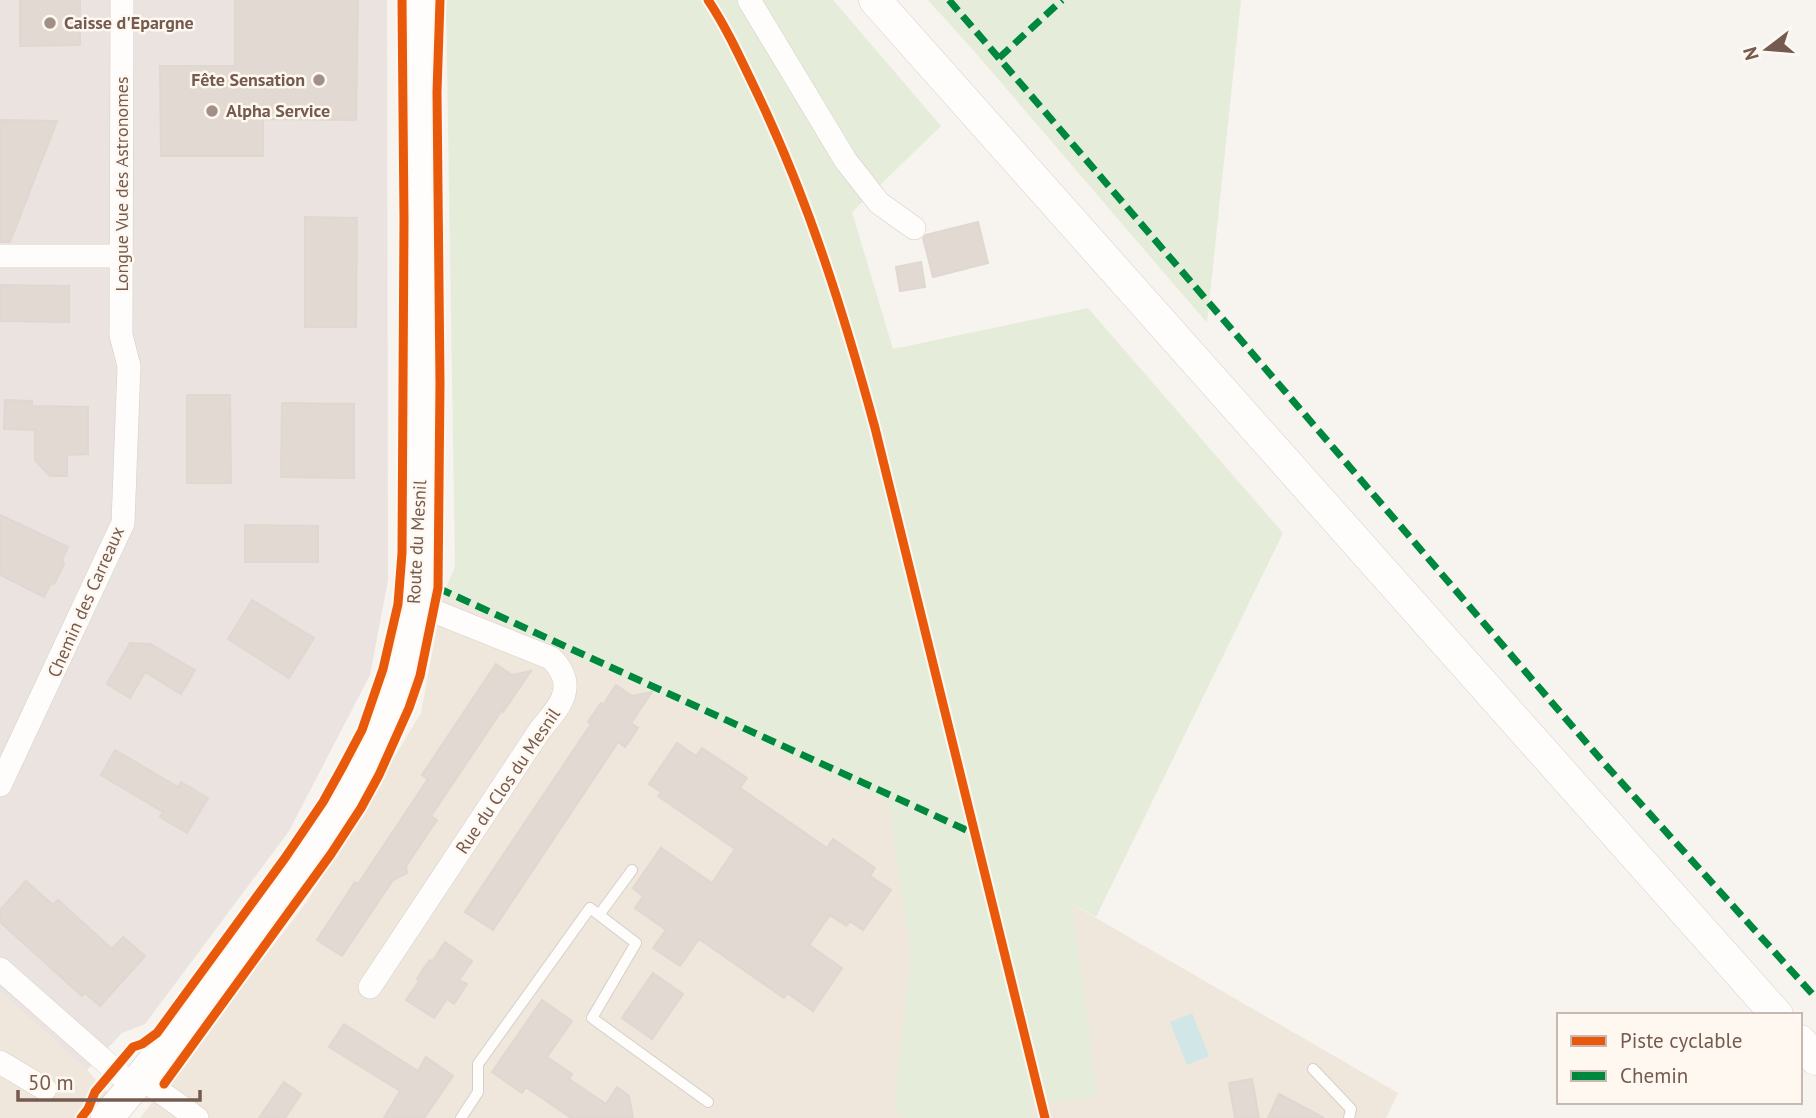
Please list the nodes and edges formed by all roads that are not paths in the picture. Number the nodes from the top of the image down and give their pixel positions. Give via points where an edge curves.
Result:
1 (122, 0) edge
2 (422, 0) edge
3 (749, 0) edge
4 (874, 0) edge
5 (914, 228) dead end
6 (0, 256) edge
7 (121, 256) junction
8 (130, 366) joint
9 (416, 604) junction
10 (0, 786) edge
11 (632, 870) dead end
12 (600, 915) junction
13 (0, 969) edge
14 (370, 987) dead end
15 (1775, 1013) edge
16 (1802, 1043) edge
17 (1816, 1059) edge
18 (0, 1062) edge
19 (1313, 1069) dead end
20 (137, 1083) junction
21 (45, 1090) dead end
22 (708, 1102) dead end
23 (107, 1118) edge
24 (197, 1118) edge
25 (461, 1118) edge
26 (1349, 1118) edge

1 - 7 street, Longue Vue des Astronomes
2 - 9 main road, Route du Mesnil via 420,556
3 - 5 street via 846,161 879,203
4 - 15 main road
6 - 7 street
7 - 8 street, Longue Vue des Astronomes via 121,335
8 - 10 street, Chemin des Carreaux via 123,523
9 - 14 street, Rue du Clos du Mesnil via 551,658 561,668 564,695 557,712 540,730
9 - 20 main road, Route du Mesnil via 400,678 348,795
11 - 12 lane
12 - 22 lane via 636,943 592,1018
12 - 25 lane via 590,908 478,1064 478,1092
13 - 20 street
16 - 17 main road
18 - 21 street
19 - 26 lane via 1351,1109
20 - 23 main road, Route du Mesnil
20 - 24 street

